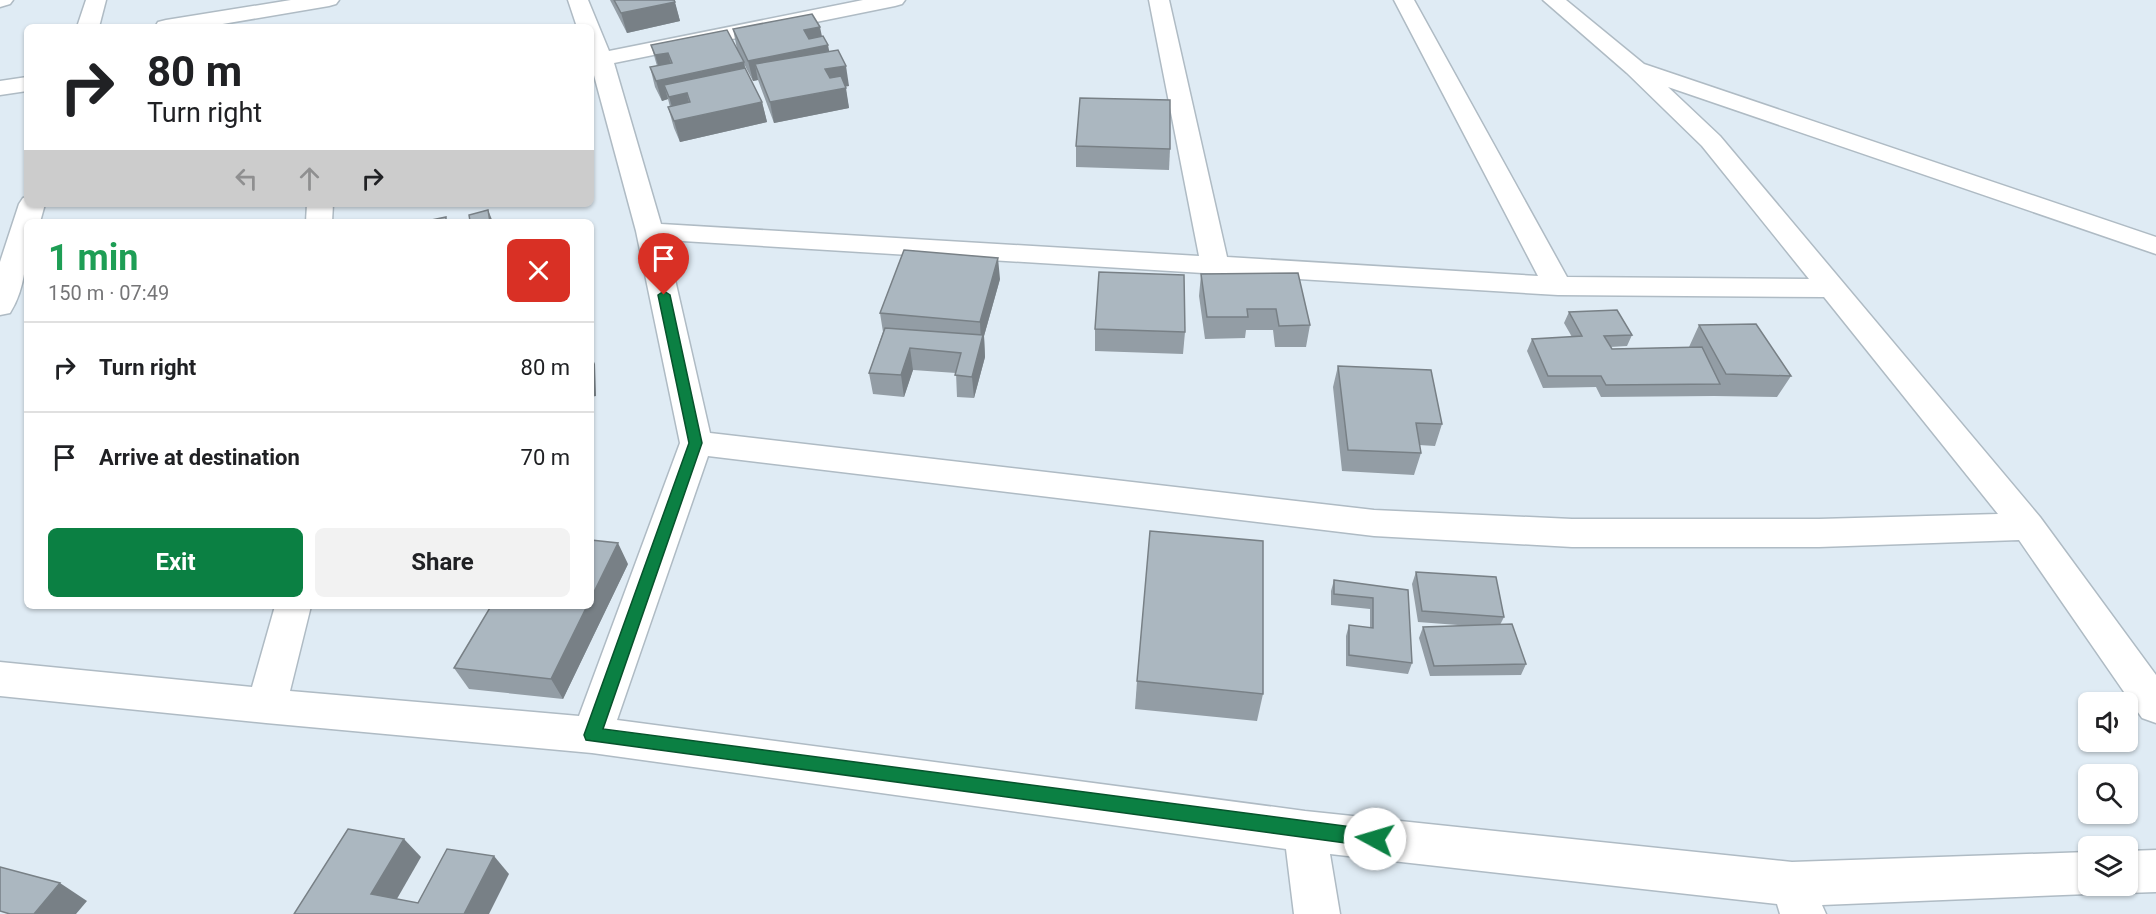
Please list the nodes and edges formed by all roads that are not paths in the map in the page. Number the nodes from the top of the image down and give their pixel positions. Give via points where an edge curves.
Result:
1 (96, 0) edge
2 (578, 0) edge
3 (895, 0) edge
4 (1159, 0) edge
5 (1404, 0) edge
6 (1553, 0) edge
7 (327, 6) edge
8 (89, 24) edge
9 (189, 24) edge
10 (587, 24) edge
11 (596, 46) edge
12 (1635, 68) junction
13 (24, 84) edge
14 (0, 88) edge
15 (24, 230) edge
16 (650, 231) junction
17 (2156, 246) edge
18 (1215, 267) junction
19 (1558, 286) junction
20 (1831, 288) junction
21 (0, 306) edge
22 (696, 443) junction
23 (2028, 526) junction
24 (292, 609) edge
25 (0, 679) edge
26 (266, 706) junction
27 (2156, 706) edge
28 (592, 735) junction
29 (1305, 831) junction
30 (2156, 871) edge
31 (2138, 872) edge
32 (2078, 874) edge
33 (1797, 899) edge
34 (1317, 914) edge

1 - 8 street
2 - 10 street
3 - 11 street
4 - 18 street
5 - 19 street
6 - 12 street
7 - 9 street
11 - 16 street
12 - 17 street
12 - 20 street via 1711,141
13 - 14 street
15 - 21 street
16 - 18 street
16 - 22 street
18 - 19 street
19 - 20 street
20 - 23 street
22 - 23 street via 1374,523 1572,533 1819,533
22 - 28 street
23 - 27 street
24 - 26 street
25 - 26 street
26 - 28 street
28 - 29 street
29 - 33 street
29 - 34 street
30 - 31 street
32 - 33 street

